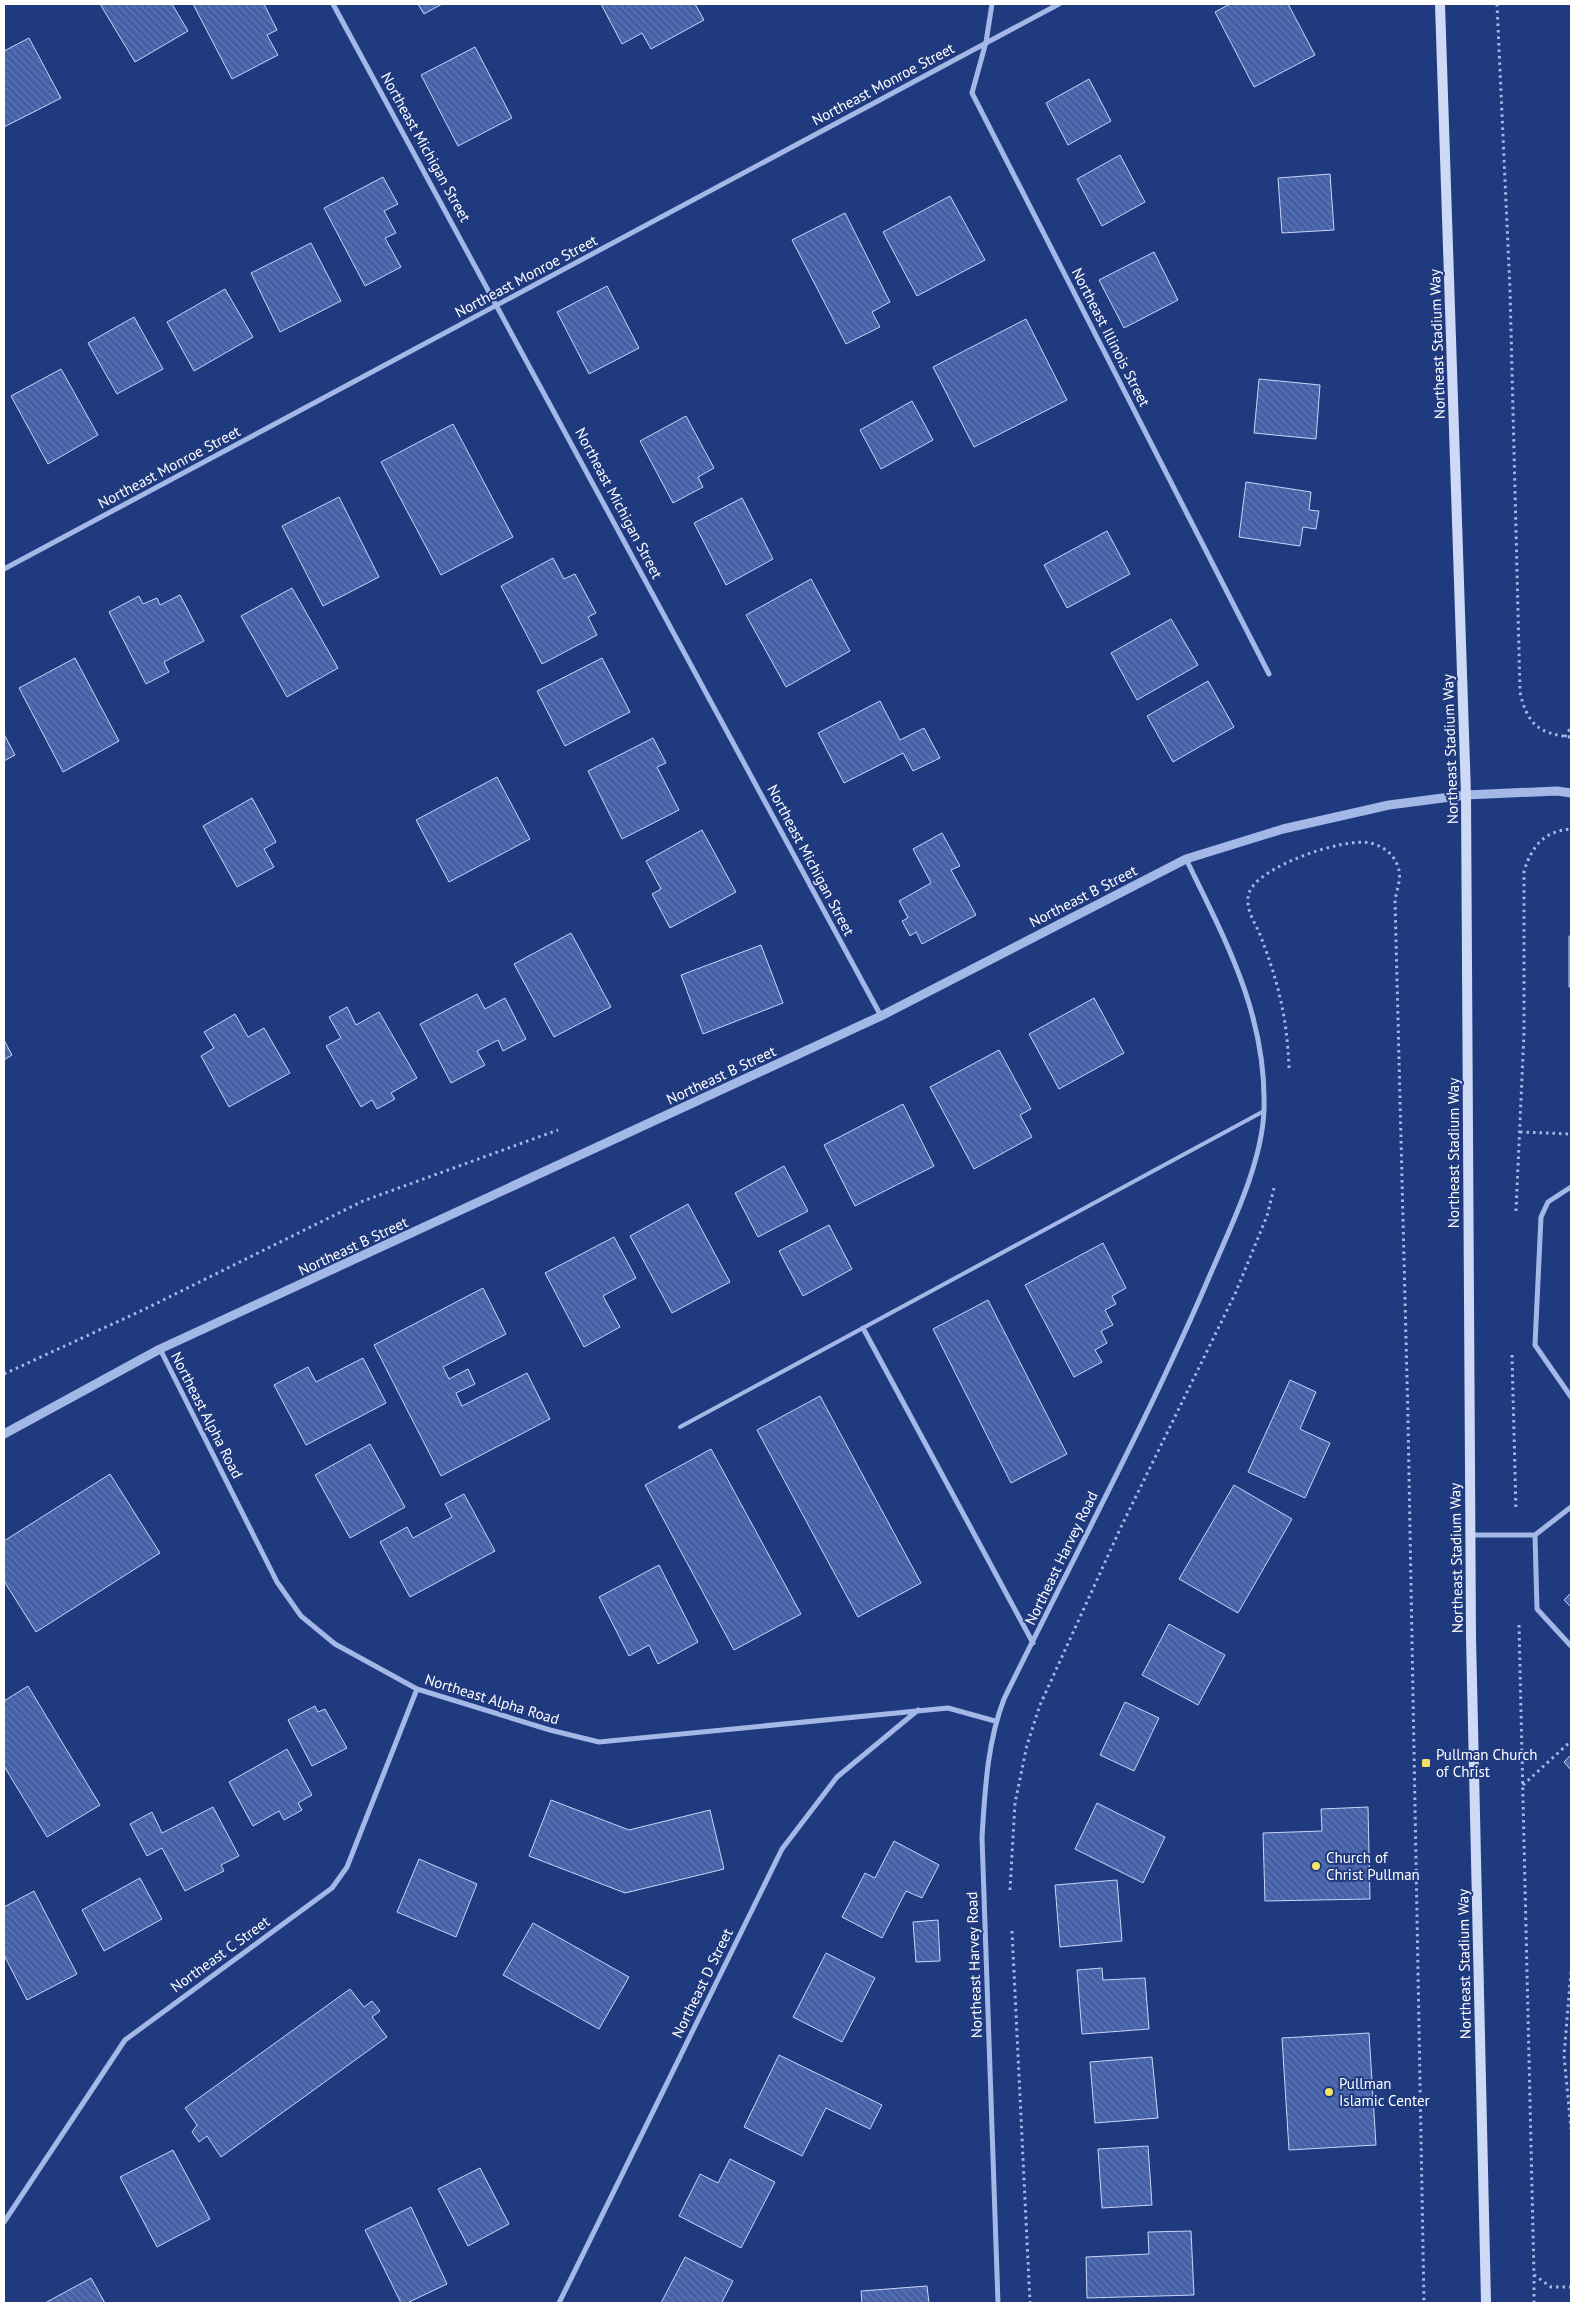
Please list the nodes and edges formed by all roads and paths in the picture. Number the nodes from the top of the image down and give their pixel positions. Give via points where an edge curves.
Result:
1 (333, 4) edge
2 (992, 4) edge
3 (1060, 4) edge
4 (1440, 4) edge
5 (1497, 4) edge
6 (986, 42) junction
7 (498, 305) junction
8 (4, 569) edge
9 (1269, 674) dead end
10 (1571, 727) edge
11 (1565, 737) junction
12 (1571, 737) edge
13 (1571, 793) edge
14 (1466, 795) junction
15 (1186, 859) junction
16 (881, 1016) junction
17 (1289, 1070) dead end
18 (1264, 1112) junction
19 (558, 1130) dead end
20 (1520, 1132) dead end
21 (1571, 1134) edge
22 (1277, 1178) dead end
23 (1571, 1187) edge
24 (863, 1328) junction
25 (160, 1349) junction
26 (4, 1374) edge
27 (1571, 1397) edge
28 (680, 1428) dead end
29 (4, 1434) edge
30 (1571, 1507) edge
31 (1470, 1535) junction
32 (1535, 1535) junction
33 (1033, 1643) junction
34 (1571, 1646) edge
35 (417, 1689) junction
36 (918, 1710) junction
37 (995, 1722) junction
38 (1571, 1741) edge
39 (1523, 1786) dead end
40 (1010, 1893) dead end
41 (1011, 1921) dead end
42 (1571, 1972) edge
43 (1571, 2129) edge
44 (4, 2222) edge
45 (1534, 2276) dead end
46 (559, 2303) edge
47 (998, 2303) edge
48 (1030, 2303) edge
49 (1424, 2303) edge
50 (1486, 2303) edge
51 (1534, 2303) edge

1 - 7 street, Northeast Michigan Street
2 - 6 street, Northeast Illinois Street
3 - 6 street, Northeast Monroe Street
4 - 14 main road, Northeast Stadium Way
5 - 11 path via 1510,290 1520,692 1528,718 1547,733
6 - 7 street, Northeast Monroe Street
6 - 9 street, Northeast Illinois Street via 972,94
7 - 8 street, Northeast Monroe Street
7 - 16 street, Northeast Michigan Street
10 - 11 path
11 - 12 path
13 - 14 street, Northeast B Street
14 - 15 street, Northeast B Street via 1389,805 1283,828
14 - 31 main road, Northeast Stadium Way
15 - 16 street, Northeast B Street
15 - 18 street, Northeast Harvey Road via 1244,982 1262,1066
16 - 25 street, Northeast B Street
17 - 49 path via 1284,1006 1247,904 1249,892 1260,876 1289,860 1349,844 1370,843 1388,851 1398,866 1400,877 1396,919
18 - 24 lane
18 - 33 street, Northeast Harvey Road via 1244,1196 1183,1339
19 - 26 path via 363,1201
20 - 21 path
22 - 40 path via 1267,1216 1235,1294 1121,1527 1040,1705 1027,1745 1015,1803
23 - 27 street via 1548,1202 1541,1217 1534,1332 1537,1352
24 - 28 lane
24 - 33 street
25 - 29 street, Northeast B Street
25 - 35 street, Northeast Alpha Road via 277,1582 301,1616 335,1644
30 - 32 street
31 - 32 street
31 - 50 main road, Northeast Stadium Way
32 - 34 street via 1537,1609
33 - 37 street, Northeast Harvey Road
35 - 36 street, Northeast Alpha Road via 599,1742
35 - 44 street, Northeast C Street via 347,1867 332,1888 125,2040
36 - 37 street, Northeast Alpha Road via 948,1708
36 - 46 street, Northeast D Street via 838,1777 782,1849
37 - 47 street, Northeast Harvey Road via 982,1837
38 - 39 path
41 - 48 path
42 - 43 path via 1564,2055
45 - 51 path

